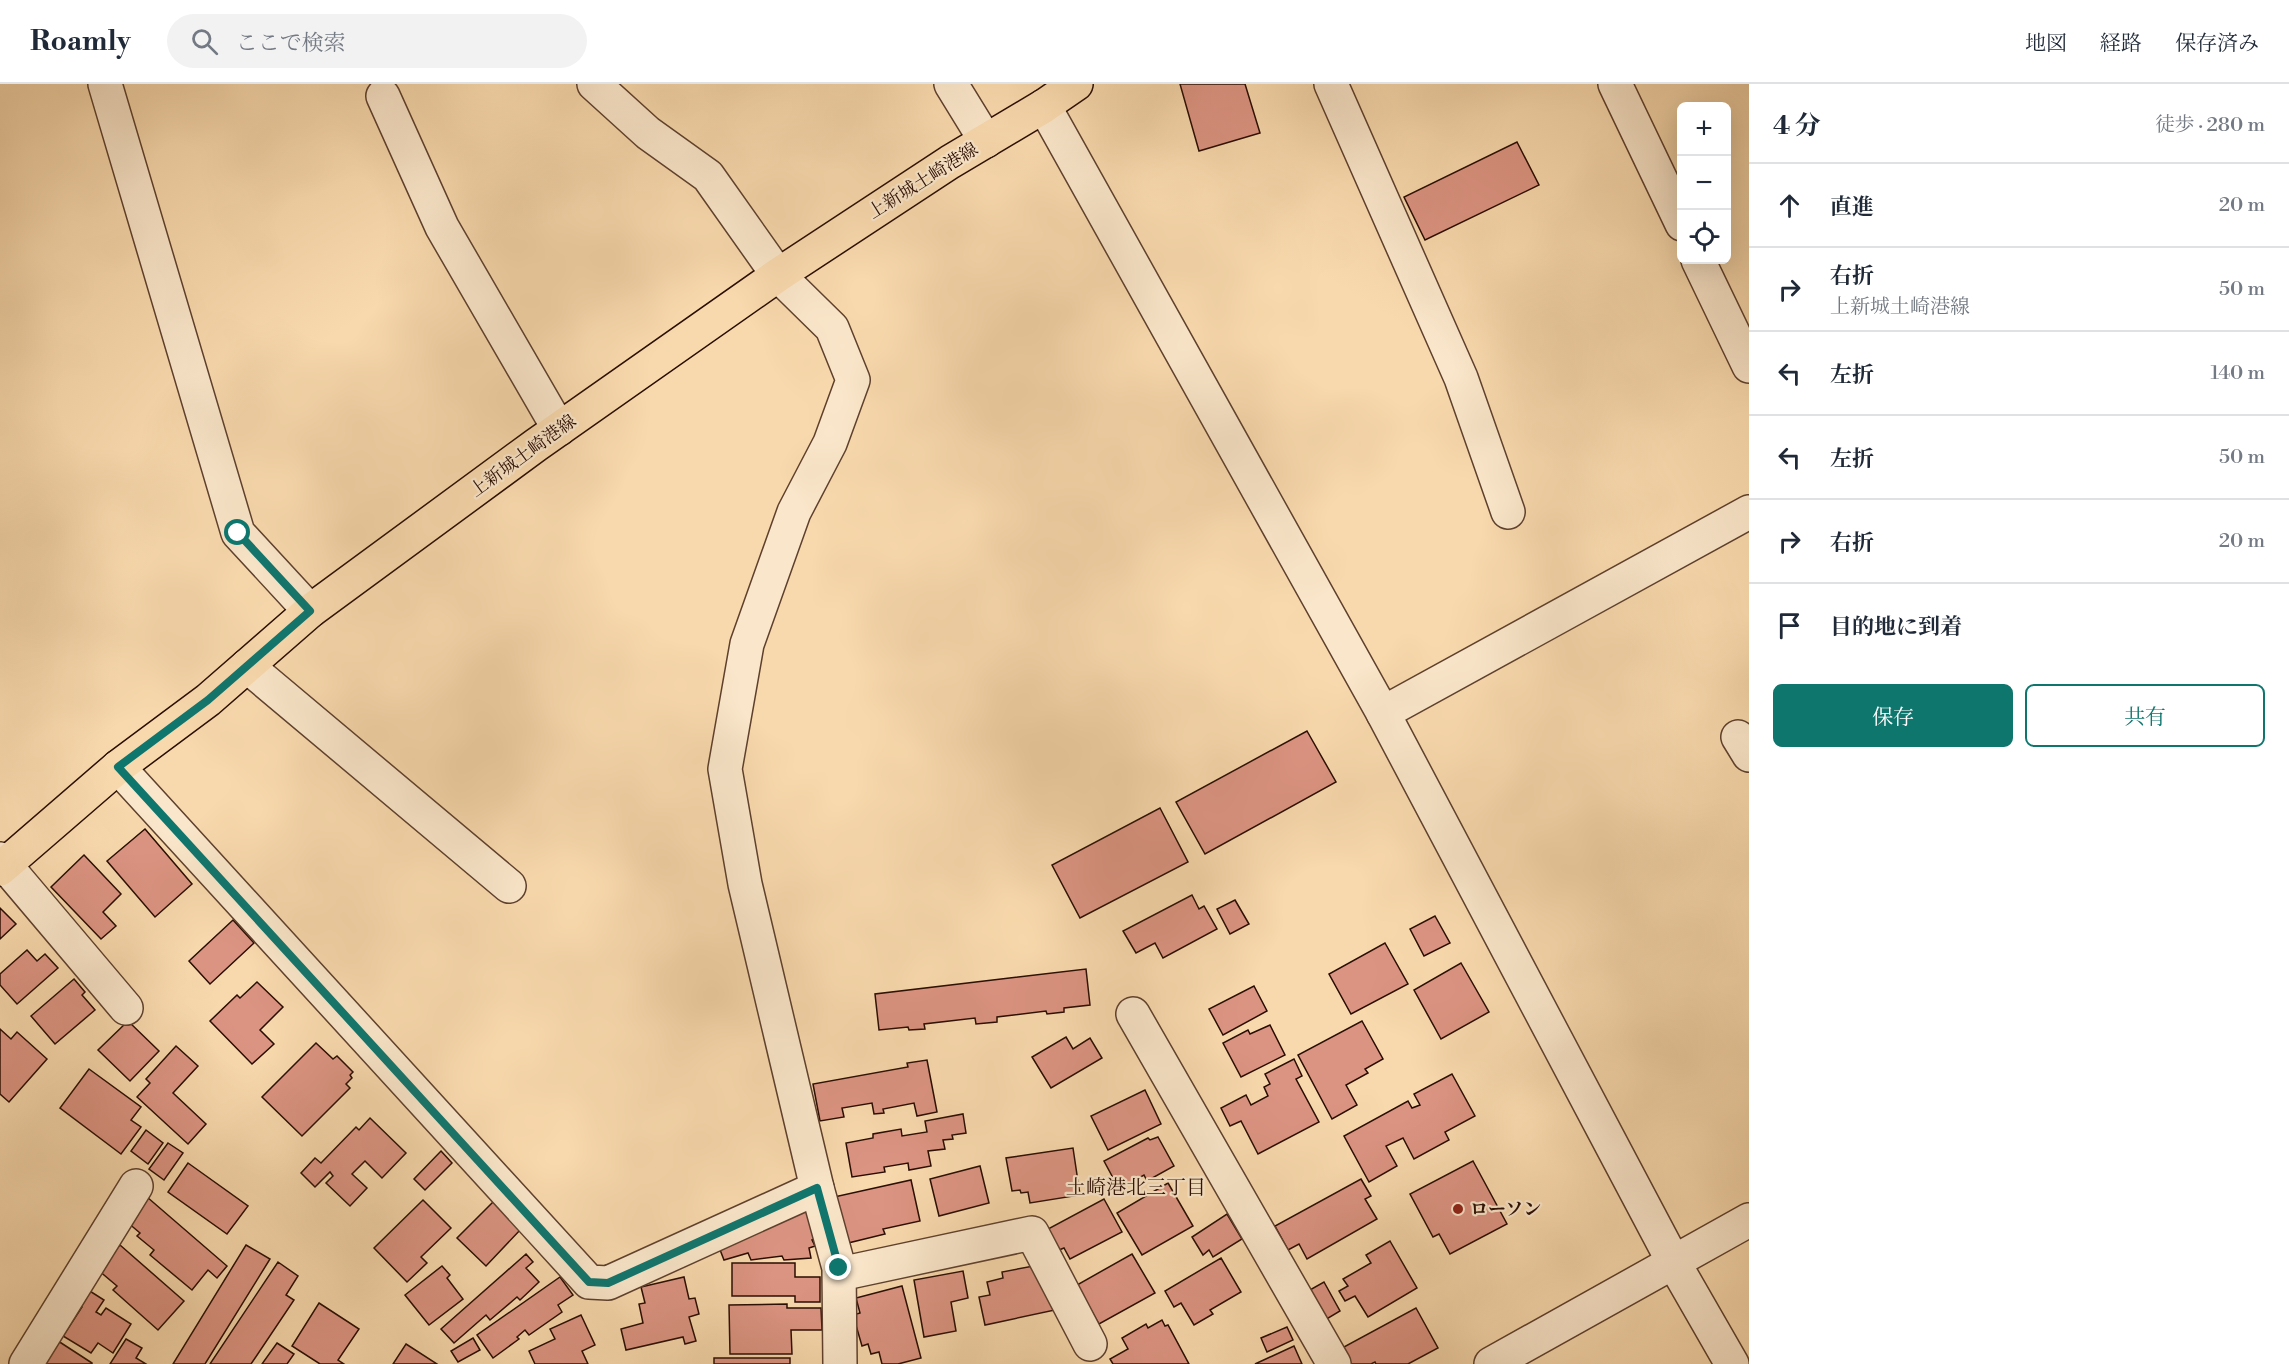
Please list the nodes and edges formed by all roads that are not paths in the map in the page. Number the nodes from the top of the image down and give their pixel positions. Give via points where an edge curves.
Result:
1 (105, 84) edge
2 (594, 84) edge
3 (951, 84) edge
4 (1076, 84) edge
5 (1331, 84) edge
6 (1615, 84) edge
7 (383, 96) dead end
8 (1044, 106) junction
9 (986, 141) junction
10 (1677, 214) edge
11 (1700, 264) edge
12 (778, 275) junction
13 (1749, 366) edge
14 (559, 429) junction
15 (1508, 512) dead end
16 (1749, 512) edge
17 (310, 611) junction
18 (247, 666) junction
19 (1383, 713) junction
20 (118, 767) junction
21 (2, 864) edge
22 (508, 886) dead end
23 (126, 1008) dead end
24 (1133, 1014) dead end
25 (136, 1186) dead end
26 (817, 1188) junction
27 (1749, 1220) edge
28 (1674, 1263) junction
29 (840, 1274) junction
30 (1090, 1344) dead end
31 (26, 1364) edge
32 (840, 1364) edge
33 (1334, 1364) edge
34 (1491, 1364) edge
35 (1732, 1364) edge

1 - 17 street via 238,533
2 - 12 street via 648,133 708,176
3 - 9 street
4 - 8 main road, 上新城土崎港線
5 - 15 street via 1461,378
6 - 10 street
7 - 14 street via 442,227
8 - 9 main road, 上新城土崎港線
8 - 19 street
9 - 12 main road, 上新城土崎港線
11 - 13 street
12 - 14 main road, 上新城土崎港線
12 - 26 street via 832,328 853,380 830,443 794,512 747,644 725,769 745,884
14 - 17 main road, 上新城土崎港線
16 - 19 street
17 - 18 main road, 上新城土崎港線
18 - 20 main road, 上新城土崎港線
18 - 22 street
19 - 28 street
20 - 21 main road, 上新城土崎港線
20 - 26 street via 589,1282 608,1283
21 - 23 street
24 - 33 street
25 - 31 street
26 - 29 street
27 - 28 street
28 - 34 street
28 - 35 street
29 - 30 street via 1032,1233
29 - 32 street

